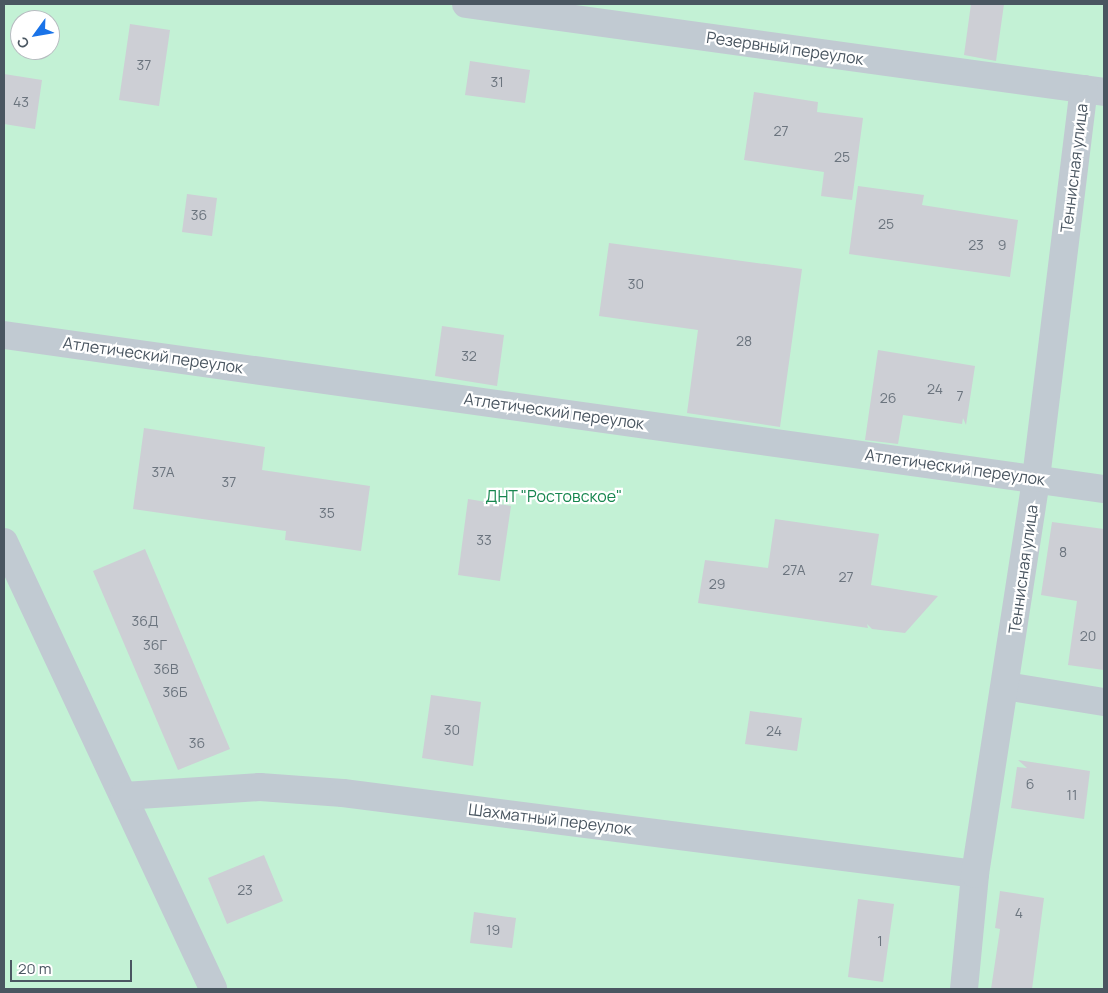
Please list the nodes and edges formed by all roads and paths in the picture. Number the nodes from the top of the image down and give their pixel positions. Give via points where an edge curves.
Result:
1 (466, 4) edge
2 (1094, 91) edge
3 (4, 335) edge
4 (1036, 478) junction
5 (1104, 488) edge
6 (4, 542) edge
7 (1005, 686) junction
8 (1104, 702) edge
9 (124, 796) junction
10 (975, 874) junction
11 (213, 989) edge
12 (964, 989) edge

1 - 2 street, Резервный переулок
2 - 4 street, Теннисная улица
3 - 4 street, Атлетический переулок
4 - 5 street, Атлетический переулок
4 - 7 street, Теннисная улица
6 - 9 street
7 - 8 street
7 - 10 street, Теннисная улица
9 - 10 street, Шахматный переулок via 260,787 343,793
9 - 11 street
10 - 12 street, Теннисная улица

